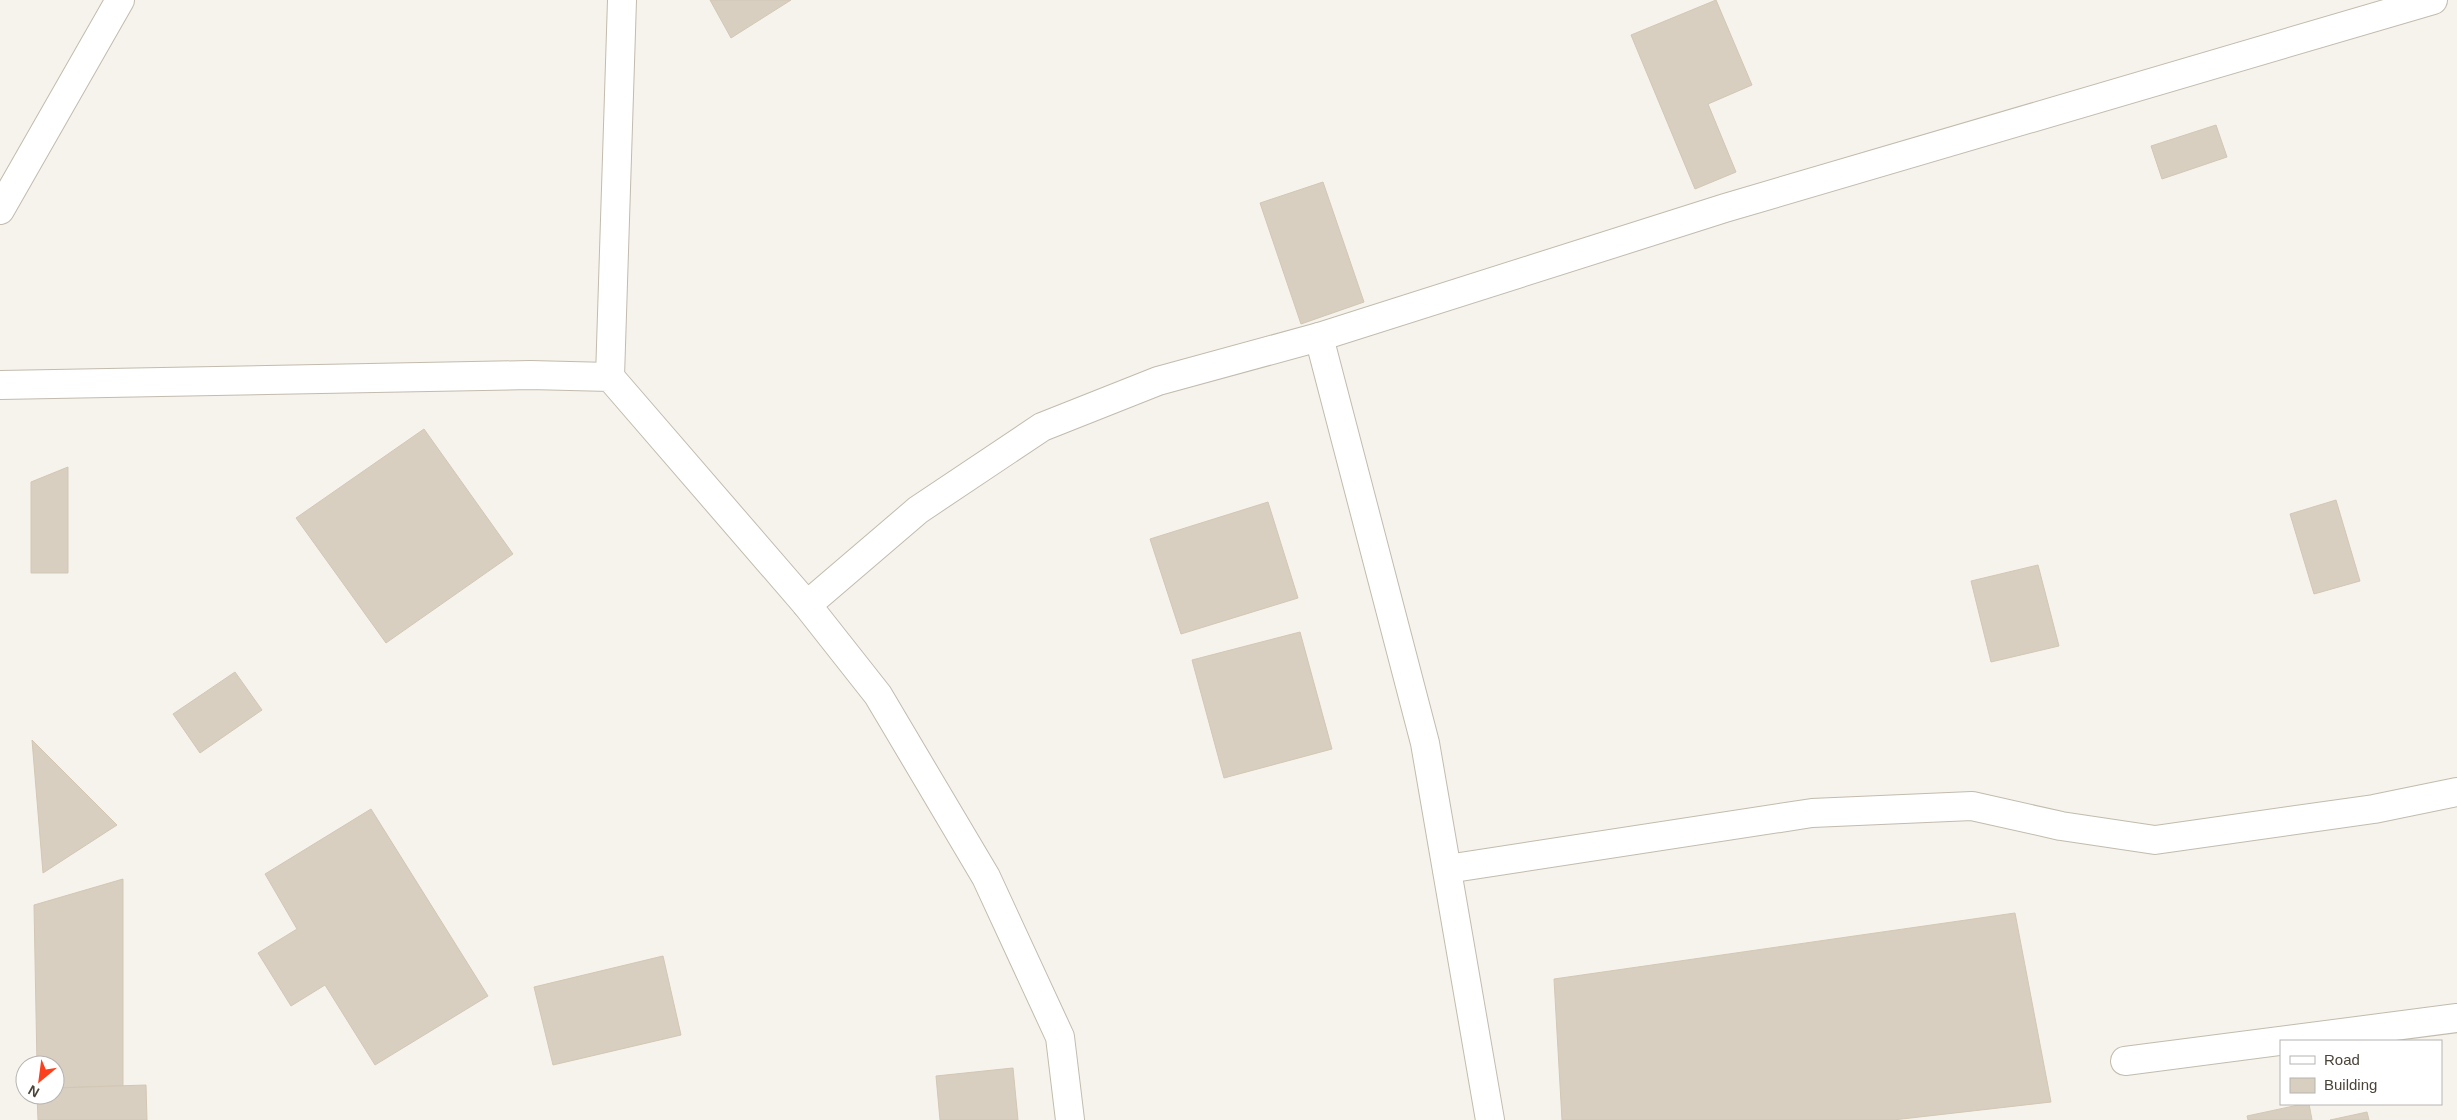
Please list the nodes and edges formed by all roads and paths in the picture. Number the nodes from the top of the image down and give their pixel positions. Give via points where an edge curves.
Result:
1 (120, 0) edge
2 (622, 0) edge
3 (2433, 0) edge
4 (0, 210) edge
5 (1320, 336) junction
6 (610, 377) junction
7 (0, 385) edge
8 (807, 605) junction
9 (2457, 792) edge
10 (1447, 869) junction
11 (2457, 1018) edge
12 (2287, 1040) edge
13 (2280, 1041) edge
14 (2125, 1061) dead end
15 (1070, 1120) edge
16 (1490, 1120) edge

1 - 4 street
2 - 6 street
3 - 5 street via 1726,208
5 - 8 street via 1158,381 1042,427 918,510
5 - 10 street via 1425,743
6 - 7 street via 530,375
6 - 8 street
8 - 15 street via 878,695 986,877 1060,1037
9 - 10 street via 2374,809 2155,840 2061,826 1972,806 1812,813
10 - 16 street
11 - 12 street
13 - 14 street

